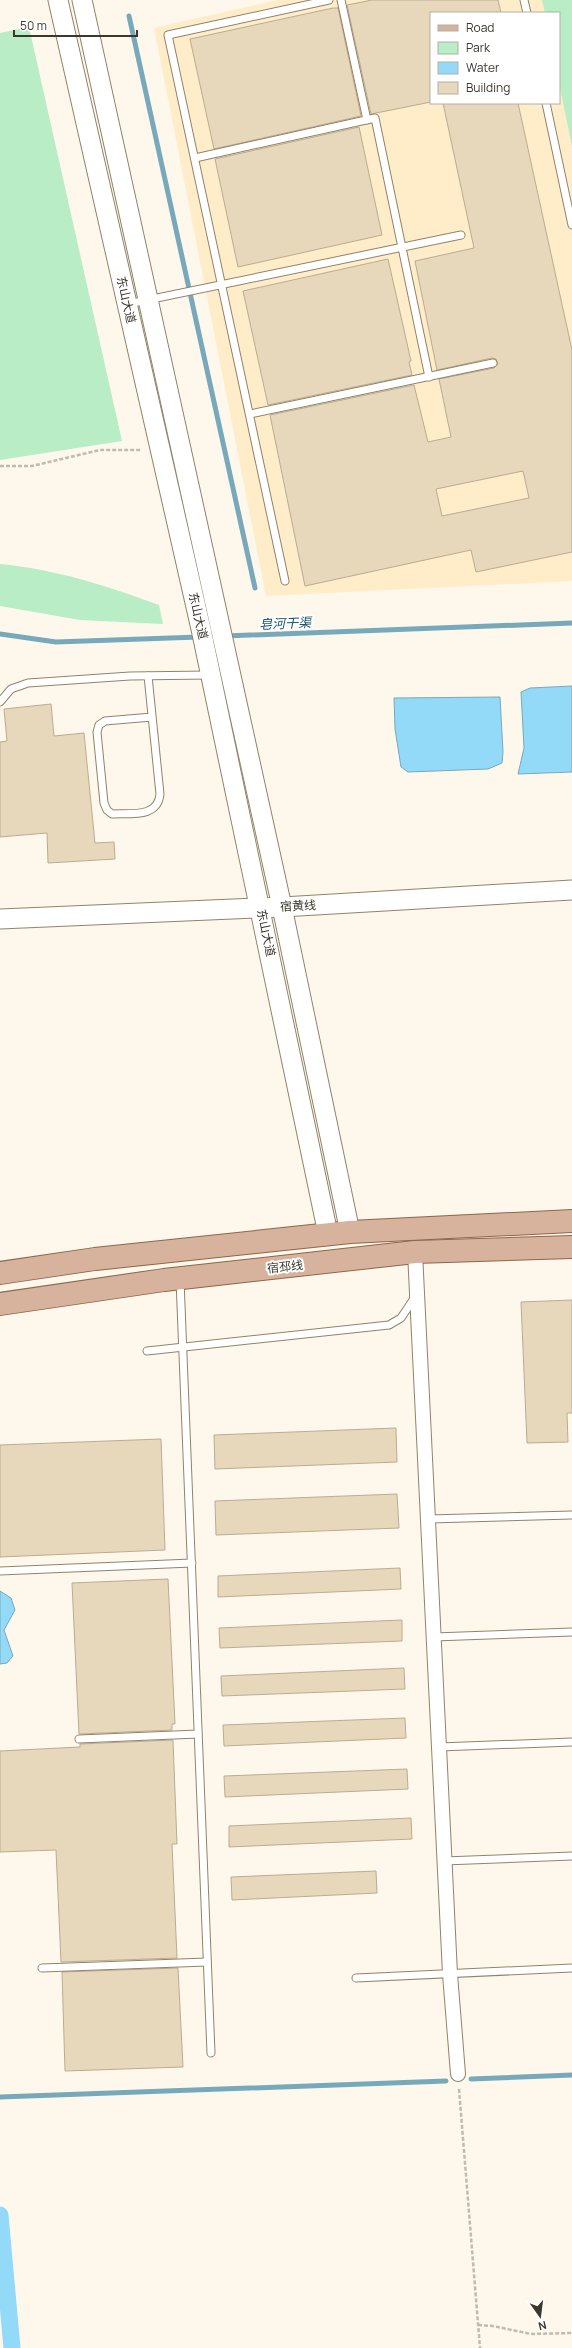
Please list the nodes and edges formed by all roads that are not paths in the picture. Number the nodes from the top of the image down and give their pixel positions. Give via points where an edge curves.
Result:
1 (58, 0) edge
2 (82, 0) edge
3 (329, 0) edge
4 (341, 0) edge
5 (524, 0) edge
6 (527, 12) edge
7 (546, 104) edge
8 (367, 120) junction
9 (195, 158) junction
10 (572, 225) edge
11 (461, 235) dead end
12 (402, 247) junction
13 (222, 284) junction
14 (148, 300) junction
15 (127, 304) junction
16 (493, 364) dead end
17 (429, 377) junction
18 (250, 414) junction
19 (286, 581) dead end
20 (211, 675) junction
21 (148, 676) junction
22 (0, 702) edge
23 (152, 717) junction
24 (572, 890) edge
25 (282, 907) junction
26 (261, 908) junction
27 (0, 919) edge
28 (572, 1221) edge
29 (350, 1232) junction
30 (328, 1234) junction
31 (572, 1248) edge
32 (415, 1252) junction
33 (0, 1273) edge
34 (180, 1278) junction
35 (418, 1292) junction
36 (0, 1304) edge
37 (184, 1347) junction
38 (147, 1351) dead end
39 (572, 1515) edge
40 (429, 1519) junction
41 (192, 1563) junction
42 (0, 1571) edge
43 (572, 1632) edge
44 (434, 1637) junction
45 (198, 1734) junction
46 (79, 1739) dead end
47 (572, 1742) edge
48 (439, 1747) junction
49 (572, 1856) edge
50 (444, 1861) junction
51 (207, 1962) junction
52 (42, 1968) dead end
53 (572, 1968) edge
54 (450, 1974) junction
55 (356, 1978) dead end
56 (211, 2053) dead end
57 (458, 2074) road end

1 - 15 main road, 东山大道
2 - 14 main road, 东山大道
3 - 9 lane via 168,35
4 - 8 lane
5 - 6 lane
7 - 10 lane
8 - 9 lane
8 - 12 lane via 375,118
9 - 13 lane
11 - 12 lane
12 - 13 lane
12 - 17 lane
13 - 14 lane
13 - 18 lane
14 - 15 lane
14 - 25 main road, 东山大道
15 - 20 main road, 东山大道
16 - 17 lane
17 - 18 lane
18 - 19 lane
20 - 21 lane
20 - 26 main road, 东山大道
21 - 22 lane via 28,683 11,689
21 - 23 lane
23 - 23 lane via 159,803 155,809 146,812 112,814 104,803 97,732 99,725 104,721
24 - 25 main road, 宿黄线
25 - 26 main road, 宿黄线
25 - 29 main road, 东山大道
26 - 27 main road, 宿黄线
26 - 30 main road, 东山大道
28 - 29 main road
29 - 30 main road
30 - 33 main road via 95,1259
31 - 32 main road, 宿邳线
32 - 34 main road, 宿邳线
32 - 35 street
34 - 36 main road, 宿邳线
34 - 37 lane
35 - 37 lane via 401,1318 389,1325
35 - 40 street
37 - 38 lane
37 - 41 lane
39 - 40 lane
40 - 44 street
41 - 42 lane
41 - 45 lane
43 - 44 lane
44 - 48 street
45 - 46 lane
45 - 51 lane
47 - 48 lane
48 - 50 street
49 - 50 lane
50 - 54 street
51 - 52 lane
51 - 56 lane
53 - 54 lane
54 - 55 lane
54 - 57 street

